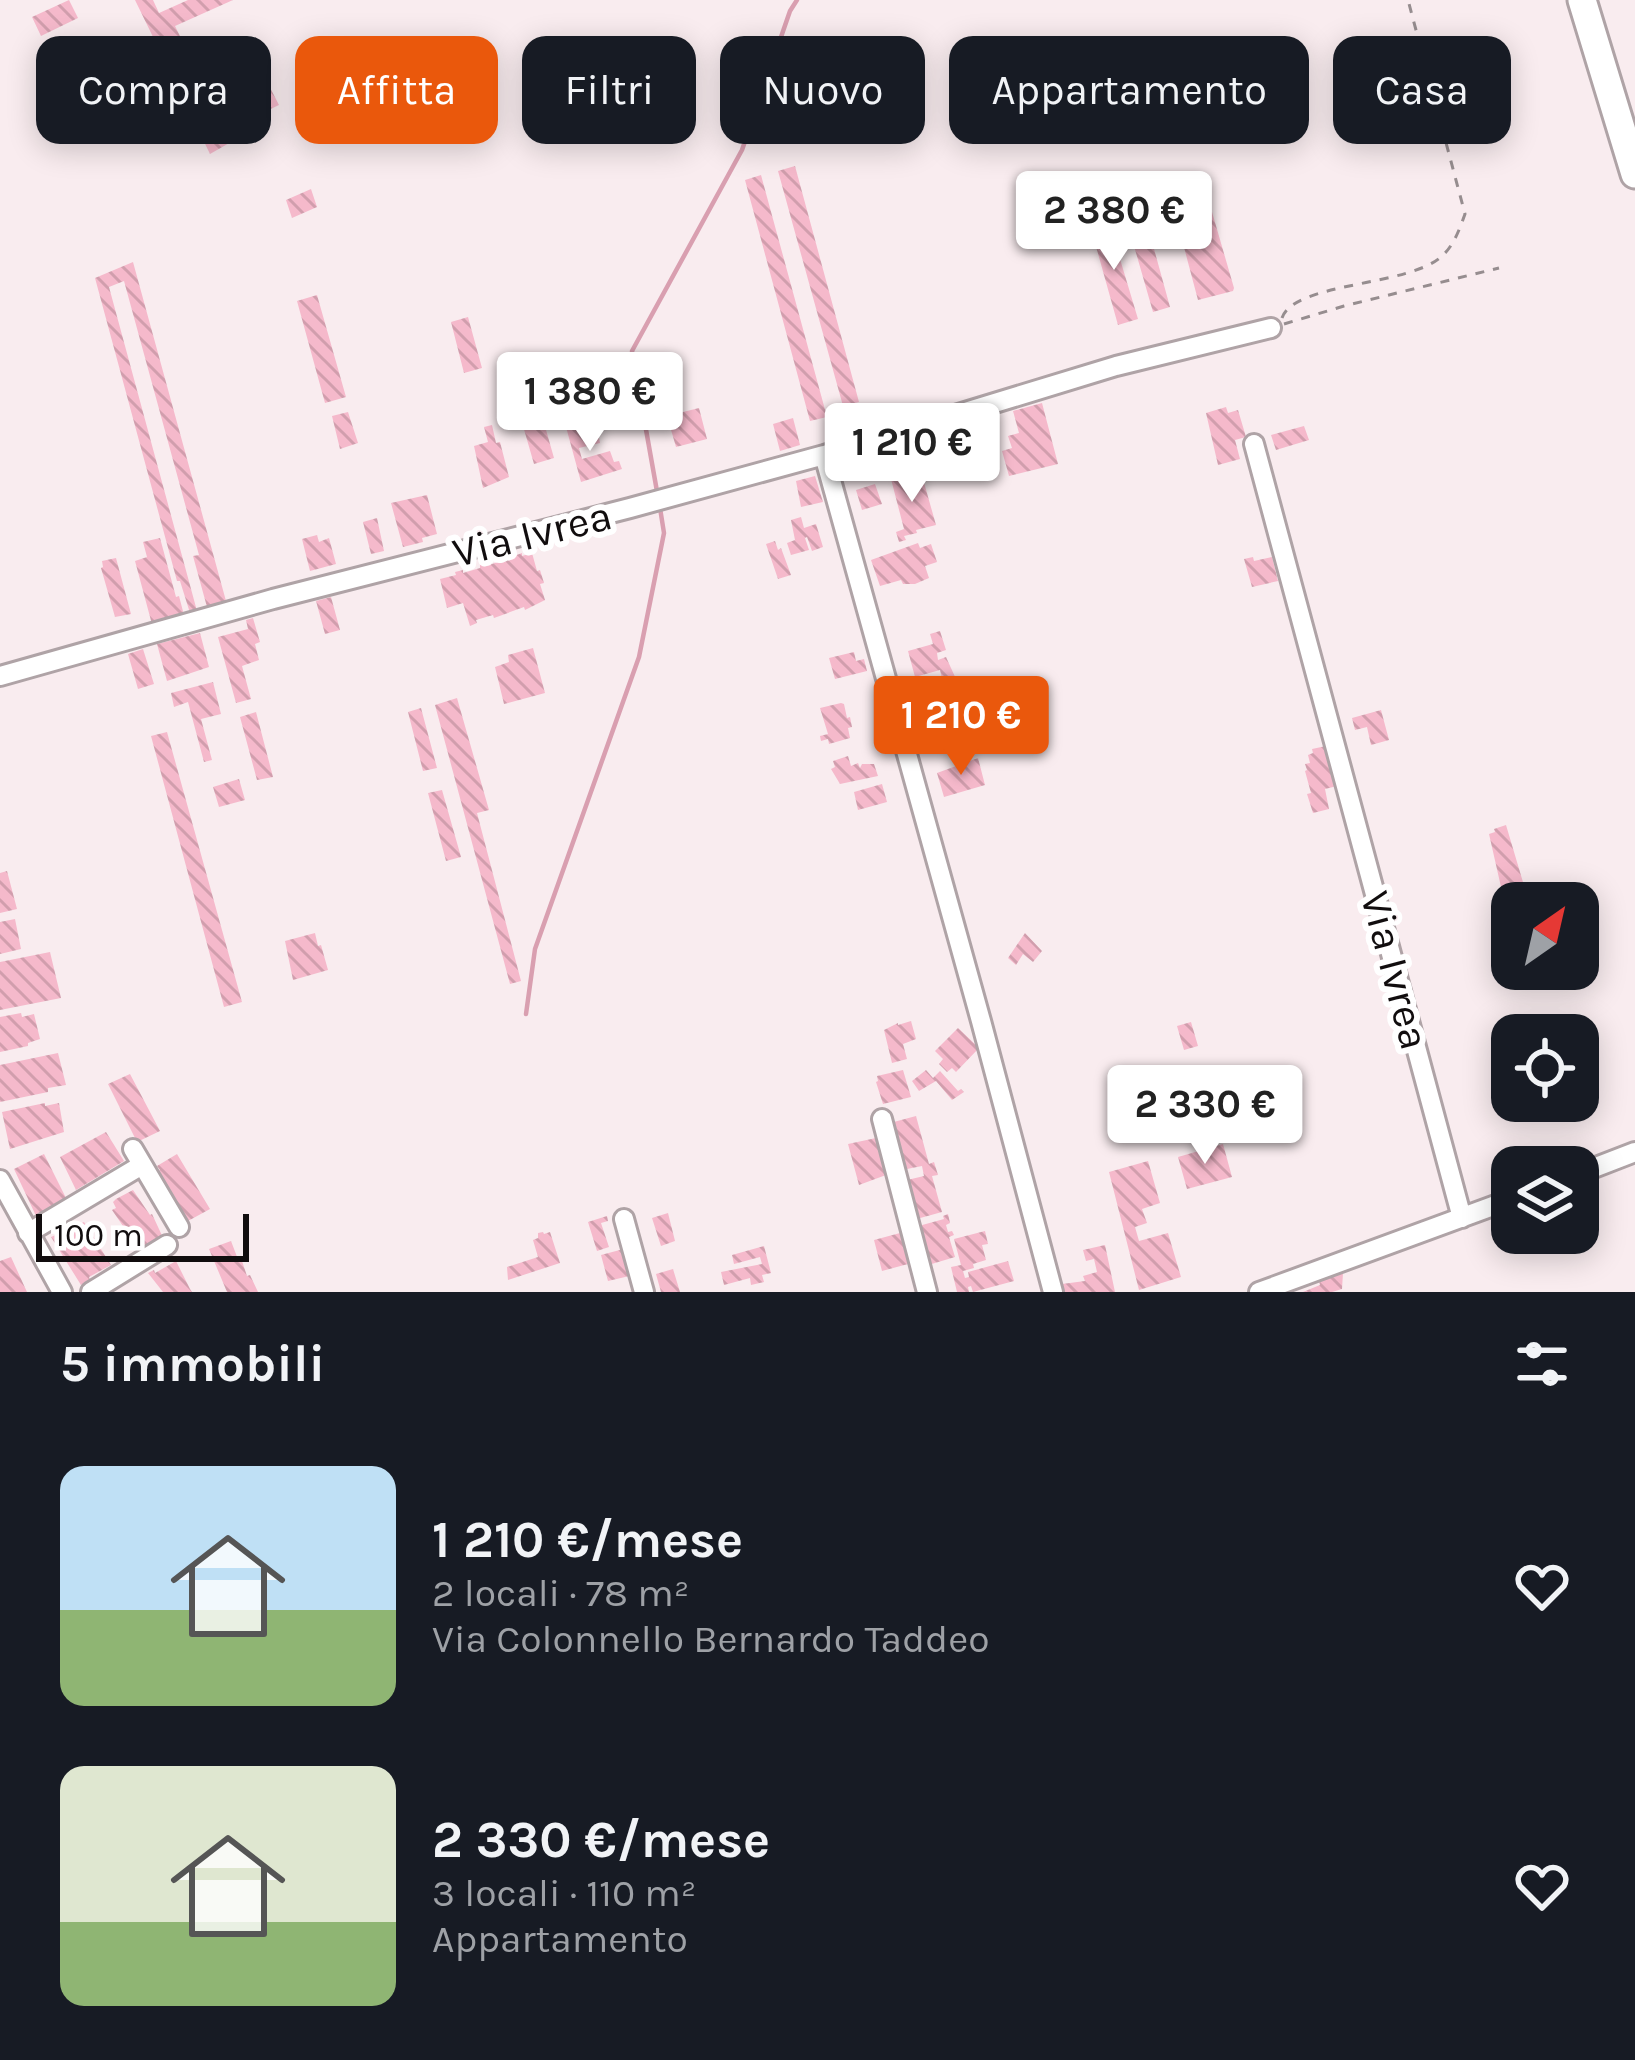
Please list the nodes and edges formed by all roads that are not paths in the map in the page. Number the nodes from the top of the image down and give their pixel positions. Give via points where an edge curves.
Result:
1 (1582, 0) edge
2 (1594, 0) edge
3 (1635, 133) edge
4 (1635, 174) edge
5 (1271, 328) dead end
6 (1254, 444) dead end
7 (824, 455) junction
8 (0, 676) edge
9 (882, 1119) dead end
10 (1635, 1152) edge
11 (1599, 1166) edge
12 (0, 1180) edge
13 (1491, 1207) edge
14 (1462, 1218) junction
15 (624, 1219) dead end
16 (179, 1227) dead end
17 (28, 1234) junction
18 (166, 1245) dead end
19 (62, 1292) edge
20 (91, 1292) edge
21 (644, 1292) edge
22 (927, 1292) edge
23 (1053, 1292) edge
24 (1259, 1292) edge

1 - 4 highway
2 - 3 highway
5 - 7 street, Via Ivrea
6 - 14 street, Via Ivrea
7 - 8 street, Via Ivrea
7 - 23 street
9 - 22 street
10 - 11 street
12 - 17 street
13 - 14 street
14 - 24 street
15 - 21 street
16 - 17 street via 138,1157
17 - 19 street
18 - 20 street

